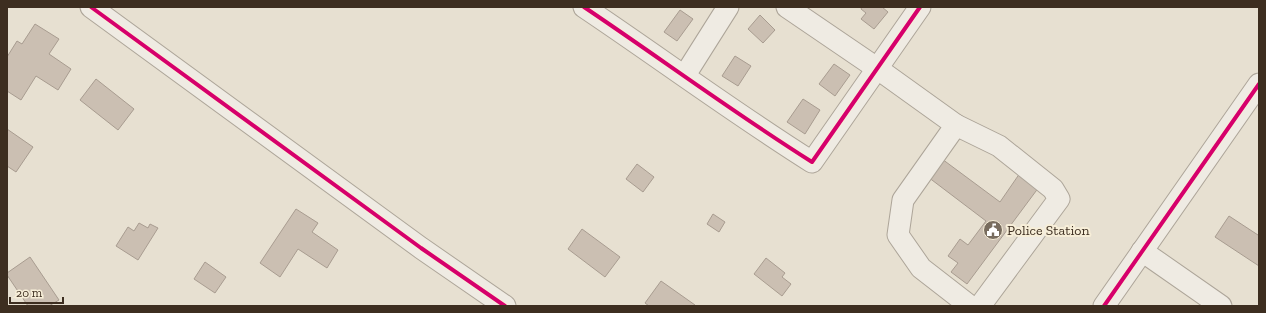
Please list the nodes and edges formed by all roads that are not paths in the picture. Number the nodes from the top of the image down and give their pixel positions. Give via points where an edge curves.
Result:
1 (91, 7) edge
2 (584, 7) edge
3 (728, 7) edge
4 (787, 7) edge
5 (920, 7) edge
6 (878, 69) junction
7 (685, 75) junction
8 (1259, 84) edge
9 (956, 125) junction
10 (1142, 250) junction
11 (505, 306) edge
12 (970, 306) edge
13 (980, 306) edge
14 (1104, 306) edge
15 (1221, 306) edge

1 - 11 street via 420,248
2 - 7 street
3 - 7 street
4 - 6 street
5 - 6 street
6 - 7 street via 812,162 752,125
6 - 9 street
8 - 10 street
9 - 12 street via 903,200 898,235 921,268
9 - 13 street via 999,146 1053,188 1059,199
10 - 14 street
10 - 15 street

